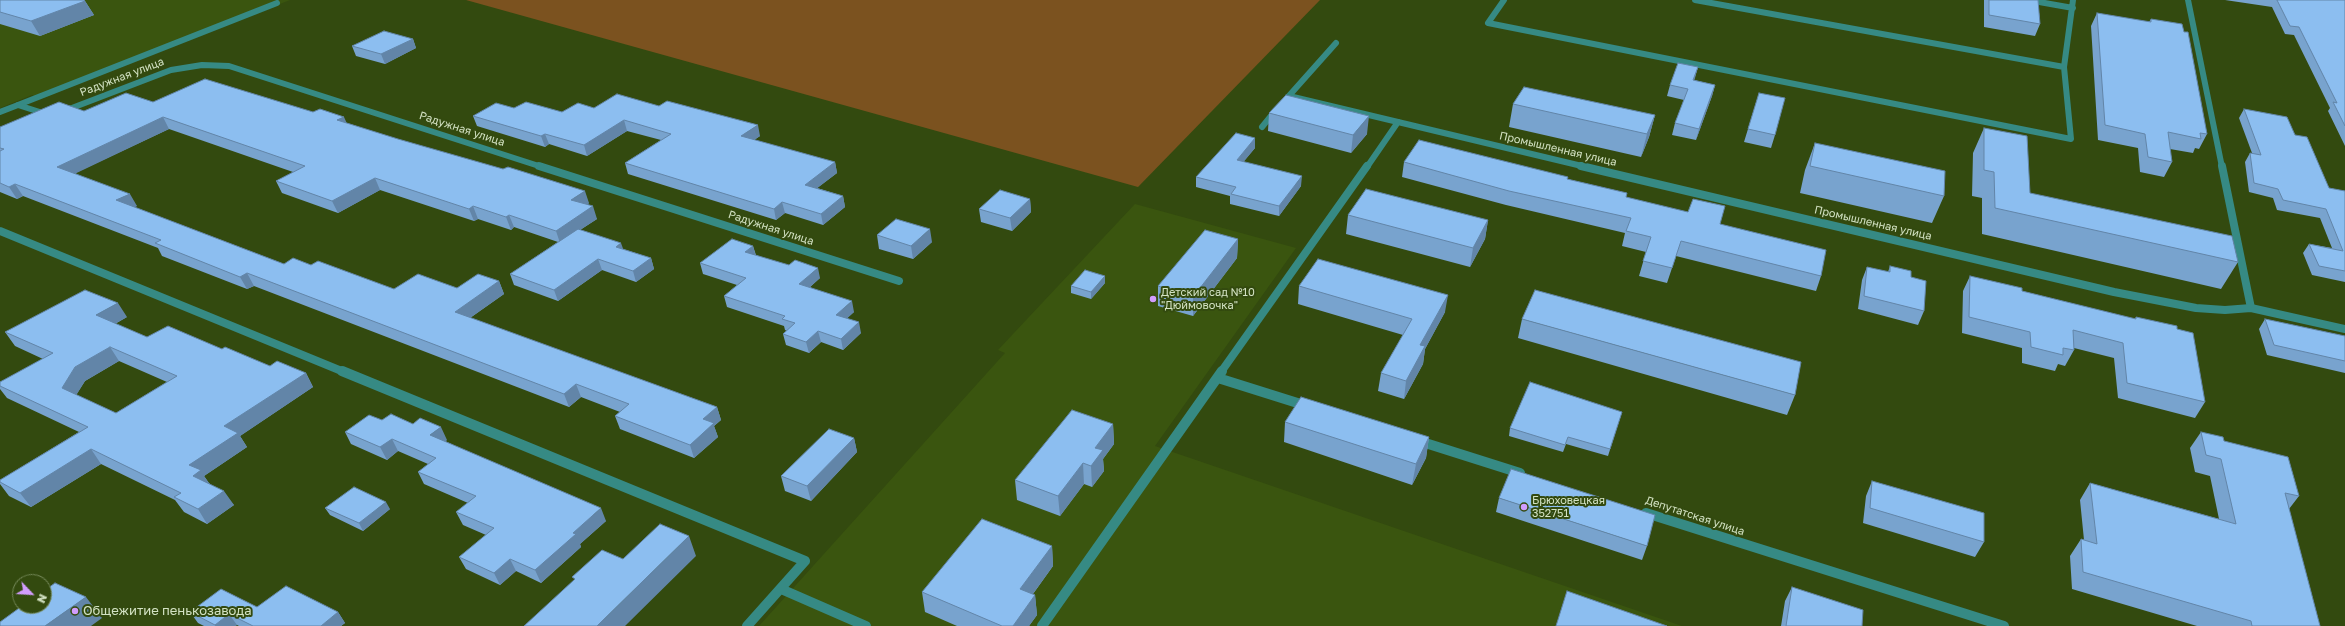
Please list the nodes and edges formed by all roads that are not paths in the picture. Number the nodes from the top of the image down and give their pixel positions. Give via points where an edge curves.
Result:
1 (266, 0) edge
2 (1504, 0) edge
3 (1695, 0) edge
4 (2028, 0) edge
5 (2073, 0) edge
6 (2188, 0) edge
7 (2073, 8) junction
8 (1336, 43) dead end
9 (2064, 67) junction
10 (1289, 96) junction
11 (18, 105) junction
12 (0, 112) edge
13 (1398, 122) junction
14 (1262, 127) dead end
15 (0, 231) edge
16 (899, 281) dead end
17 (2251, 308) junction
18 (2345, 329) edge
19 (1218, 378) junction
20 (1316, 409) edge
21 (1407, 437) edge
22 (1528, 476) edge
23 (1634, 509) edge
24 (780, 589) junction
25 (747, 626) edge
26 (866, 626) edge
27 (1042, 626) edge
28 (2004, 626) edge

1 - 11 street via 277,2
2 - 9 street via 1488,23 2071,139
3 - 9 street
4 - 7 street
5 - 7 street
6 - 17 street
7 - 9 street
8 - 10 street
10 - 13 street, Промышленная улица
10 - 14 street
11 - 12 street
11 - 16 street, Радужная улица via 41,114 55,113 171,70 202,65 229,66
13 - 17 street, Промышленная улица via 2121,293 2196,308
13 - 19 street
15 - 24 street via 805,561
17 - 18 street, Промышленная улица
19 - 20 street
19 - 27 street
21 - 22 street
23 - 28 street, Депутатская улица
24 - 25 street
24 - 26 street

